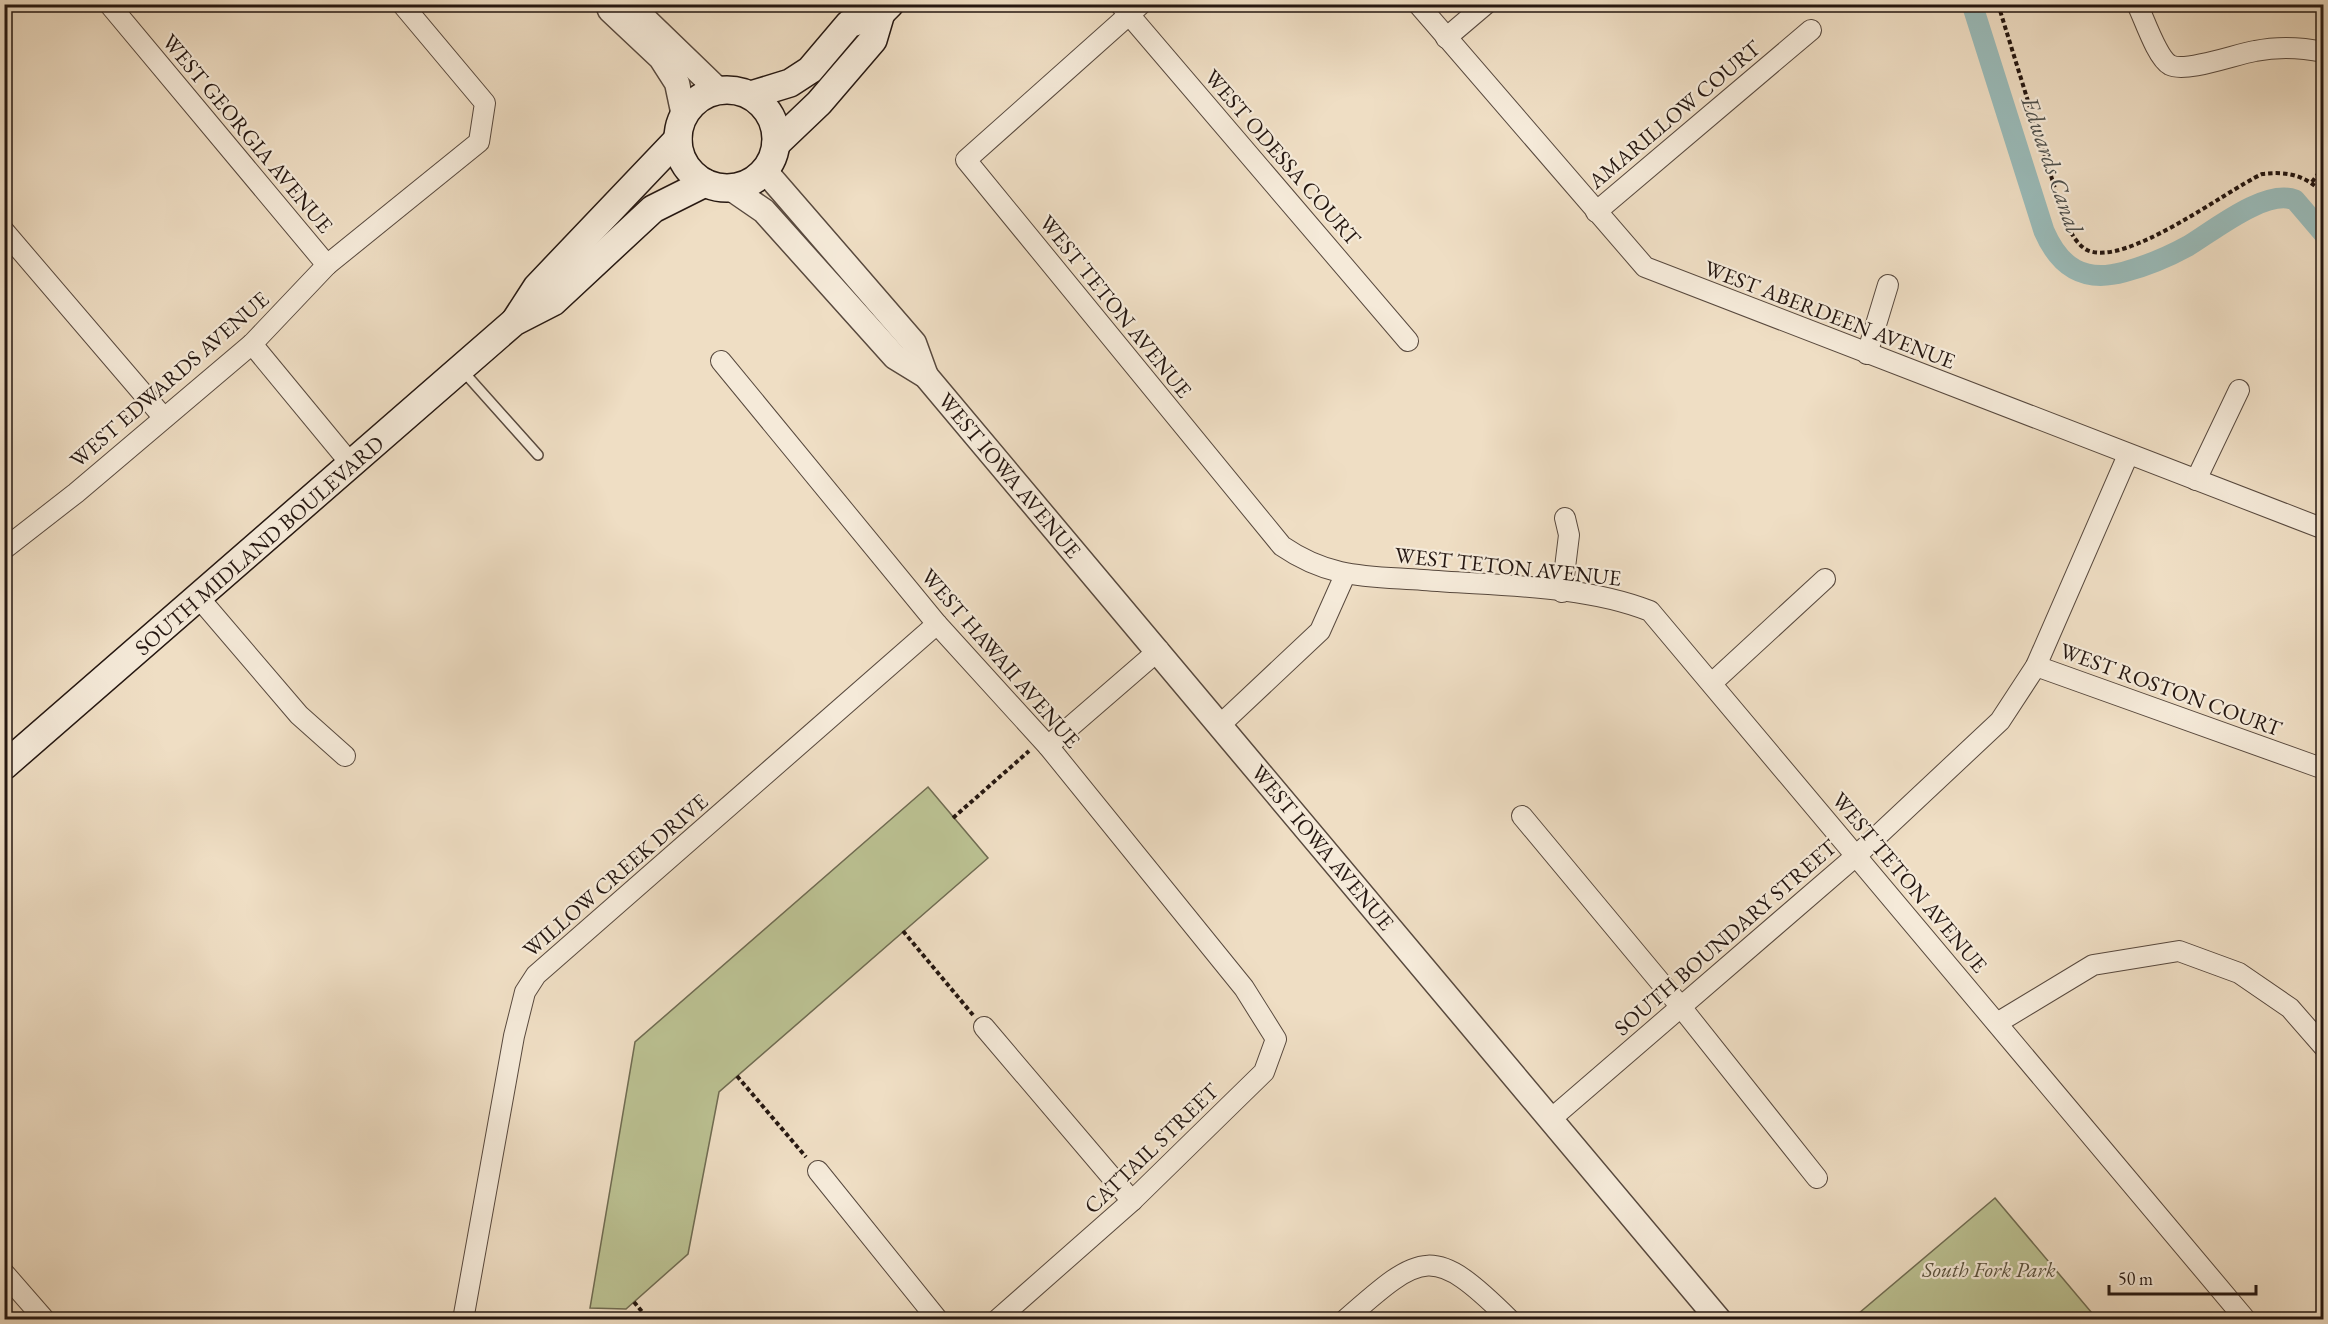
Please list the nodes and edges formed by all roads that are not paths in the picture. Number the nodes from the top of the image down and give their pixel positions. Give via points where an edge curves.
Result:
1 (109, 4) edge
2 (402, 4) edge
3 (609, 4) edge
4 (1418, 4) edge
5 (1486, 4) edge
6 (2137, 4) edge
7 (637, 7) edge
8 (1130, 8) edge
9 (886, 9) edge
10 (1811, 30) dead end
11 (1446, 38) junction
12 (2324, 52) edge
13 (718, 90) junction
14 (751, 95) junction
15 (681, 127) junction
16 (776, 144) junction
17 (765, 171) junction
18 (705, 183) junction
19 (732, 189) junction
20 (1596, 212) junction
21 (4, 231) edge
22 (327, 265) junction
23 (1888, 285) dead end
24 (514, 322) junction
25 (1408, 341) dead end
26 (252, 344) junction
27 (1867, 354) junction
28 (721, 361) dead end
29 (460, 369) junction
30 (926, 376) junction
31 (2239, 390) dead end
32 (164, 418) junction
33 (538, 455) dead end
34 (2128, 455) junction
35 (351, 464) junction
36 (2196, 480) junction
37 (1565, 518) dead end
38 (2324, 529) edge
39 (4, 549) edge
40 (1345, 575) junction
41 (1825, 579) dead end
42 (1562, 592) junction
43 (199, 598) junction
44 (938, 624) junction
45 (1159, 650) junction
46 (2036, 666) junction
47 (1712, 683) junction
48 (1220, 725) junction
49 (1045, 743) junction
50 (345, 756) dead end
51 (4, 766) edge
52 (2324, 769) edge
53 (1522, 816) dead end
54 (1857, 855) junction
55 (1244, 988) joint
56 (1681, 1007) junction
57 (1996, 1023) junction
58 (984, 1027) road end
59 (2324, 1047) edge
60 (1552, 1118) junction
61 (818, 1171) road end
62 (1817, 1178) dead end
63 (1132, 1201) junction
64 (4, 1273) edge
65 (45, 1320) edge
66 (463, 1320) edge
67 (938, 1320) edge
68 (997, 1320) edge
69 (1345, 1320) edge
70 (1510, 1320) edge
71 (1719, 1320) edge
72 (2246, 1320) edge

1 - 22 street, WEST GEORGIA AVENUE
2 - 22 street, WEST EDWARDS AVENUE via 485,103 479,142
3 - 15 street via 661,58 676,83
4 - 11 street, WEST ABERDEEN AVENUE
5 - 11 street
6 - 12 street via 2161,55 2170,65 2183,67 2256,50 2298,46
7 - 13 street
8 - 25 street, WEST ODESSA COURT
8 - 40 street, WEST TETON AVENUE via 966,160 1282,546 1305,562
9 - 14 main road via 849,24 810,70 790,83
9 - 16 main road via 873,40 819,103
10 - 20 street, AMARILLOW COURT
11 - 20 street, WEST ABERDEEN AVENUE
13 - 14 main road
13 - 15 main road via 702,96
14 - 16 main road via 773,119
15 - 18 main road via 680,156
15 - 24 main road, SOUTH MIDLAND BOULEVARD via 537,287
16 - 17 main road
17 - 19 main road via 747,185
17 - 30 street, WEST IOWA AVENUE via 914,343
18 - 19 main road
18 - 24 main road, SOUTH MIDLAND BOULEVARD via 653,209 553,302
19 - 30 street, WEST IOWA AVENUE via 764,211 895,357
20 - 27 street, WEST ABERDEEN AVENUE via 1645,267
21 - 32 street
22 - 26 street, WEST EDWARDS AVENUE
23 - 27 street
24 - 29 main road, SOUTH MIDLAND BOULEVARD
26 - 32 street, WEST EDWARDS AVENUE
26 - 35 street
27 - 34 street, WEST ABERDEEN AVENUE
28 - 44 street, WEST HAWAII AVENUE
29 - 33 lane
29 - 35 main road, SOUTH MIDLAND BOULEVARD
30 - 45 street, WEST IOWA AVENUE
31 - 36 street
32 - 39 street, WEST EDWARDS AVENUE
34 - 36 street, WEST ABERDEEN AVENUE
34 - 46 street, SOUTH BOUNDARY STREET
35 - 43 main road, SOUTH MIDLAND BOULEVARD
36 - 38 street, WEST ABERDEEN AVENUE
37 - 42 street via 1569,535
40 - 42 street, WEST TETON AVENUE
40 - 48 street via 1320,631
41 - 47 street
42 - 47 street, WEST TETON AVENUE via 1619,599 1650,611
43 - 50 street via 299,715
43 - 51 main road, SOUTH MIDLAND BOULEVARD
44 - 49 street, WEST HAWAII AVENUE
44 - 66 street, WILLOW CREEK DRIVE via 536,975 525,992 514,1036
45 - 48 street, WEST IOWA AVENUE
45 - 49 street
46 - 52 street, WEST ROSTON COURT
46 - 54 street, SOUTH BOUNDARY STREET via 2000,721
47 - 54 street, WEST TETON AVENUE
48 - 60 street, WEST IOWA AVENUE
49 - 55 street, WEST HAWAII AVENUE
53 - 56 street
54 - 56 street, SOUTH BOUNDARY STREET
54 - 57 street, WEST TETON AVENUE
55 - 63 street, CATTAIL STREET via 1275,1039 1264,1072
56 - 60 street, SOUTH BOUNDARY STREET
56 - 62 street
57 - 59 street via 2093,965 2179,951 2239,973 2290,1008
57 - 72 street, WEST TETON AVENUE
58 - 63 street
60 - 71 street, WEST IOWA AVENUE
61 - 67 street
63 - 68 street, CATTAIL STREET
64 - 65 street
69 - 70 street via 1393,1278 1417,1267 1440,1265 1473,1283

